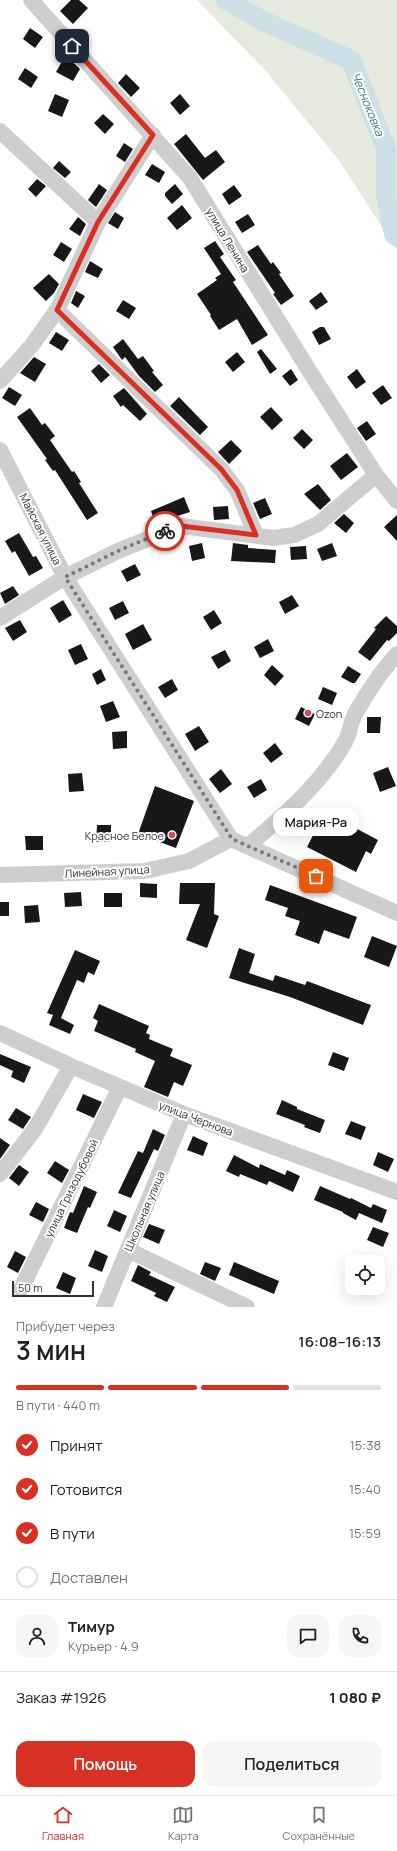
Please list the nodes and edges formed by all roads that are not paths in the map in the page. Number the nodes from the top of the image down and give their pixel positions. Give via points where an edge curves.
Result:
1 (31, 0) edge
2 (0, 131) edge
3 (153, 135) junction
4 (98, 222) junction
5 (57, 310) junction
6 (0, 381) edge
7 (1, 454) edge
8 (376, 475) junction
9 (397, 500) edge
10 (256, 535) junction
11 (65, 577) junction
12 (0, 618) edge
13 (397, 654) edge
14 (232, 839) junction
15 (248, 846) junction
16 (0, 875) edge
17 (397, 913) edge
18 (0, 1033) edge
19 (71, 1066) junction
20 (120, 1087) junction
21 (184, 1114) junction
22 (0, 1174) edge
23 (397, 1192) edge
24 (128, 1250) junction
25 (21, 1289) dead end
26 (104, 1307) edge
27 (247, 1307) edge

1 - 3 street, улица Ленина
2 - 4 street
3 - 4 street
3 - 8 street, улица Ленина via 190,178 265,302
4 - 5 street
5 - 6 street via 32,345
5 - 10 street via 221,469 237,490
7 - 11 street, Майская улица
8 - 9 street, улица Ленина
8 - 10 street via 318,524 294,535 273,538
10 - 11 street via 181,526 120,550
11 - 12 street
11 - 14 street, Майская улица
13 - 15 street via 355,715 346,741 326,771 294,807
14 - 15 street
14 - 16 street, Линейная улица via 189,861 145,871
15 - 17 street
18 - 19 street, улица Чернова
19 - 20 street, улица Чернова
19 - 22 street via 35,1129
20 - 21 street, улица Чернова
20 - 25 street, улица Гризодубовой
21 - 23 street, улица Чернова
21 - 24 street, Школьная улица
24 - 26 street, Школьная улица
24 - 27 street

